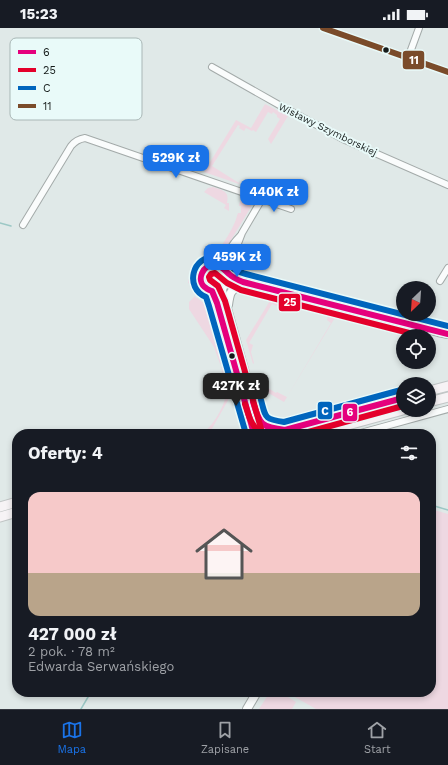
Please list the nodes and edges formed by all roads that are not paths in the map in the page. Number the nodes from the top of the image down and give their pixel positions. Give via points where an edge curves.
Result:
1 (324, 28) edge
2 (419, 28) edge
3 (408, 58) junction
4 (212, 67) dead end
5 (448, 72) edge
6 (448, 185) edge
7 (268, 187) dead end
8 (262, 199) junction
9 (291, 209) dead end
10 (23, 225) dead end
11 (242, 233) junction
12 (216, 265) junction
13 (448, 268) edge
14 (224, 271) junction
15 (440, 281) dead end
16 (243, 282) junction
17 (224, 286) junction
18 (212, 291) junction
19 (228, 308) junction
20 (448, 334) edge
21 (448, 386) edge
22 (436, 389) edge
23 (448, 397) edge
24 (396, 400) edge
25 (436, 400) edge
26 (448, 409) edge
27 (396, 412) edge
28 (258, 420) junction
29 (253, 429) edge
30 (259, 429) edge
31 (276, 429) edge
32 (289, 429) edge
33 (333, 429) edge
34 (374, 429) edge
35 (12, 503) edge
36 (0, 507) edge
37 (12, 513) edge
38 (0, 517) edge
39 (254, 697) edge
40 (247, 709) edge

1 - 3 street
2 - 3 street
3 - 5 street
4 - 6 street, Wisławy Szymborskiej via 343,139
7 - 8 street
8 - 9 street
8 - 10 street via 85,138 71,146
8 - 11 street
11 - 12 street via 223,260
11 - 14 street
12 - 14 street
12 - 18 street via 207,267 200,276 204,287
13 - 15 street
14 - 16 street
14 - 17 street via 227,278
16 - 17 street via 231,282
16 - 19 street via 229,294
16 - 20 street
17 - 18 street
17 - 19 street via 223,294
18 - 29 street
19 - 28 street
21 - 22 main road
23 - 25 main road
24 - 32 main road
26 - 34 street
27 - 33 main road
28 - 30 street
28 - 31 street via 268,428
35 - 36 main road
37 - 38 main road
39 - 40 street

